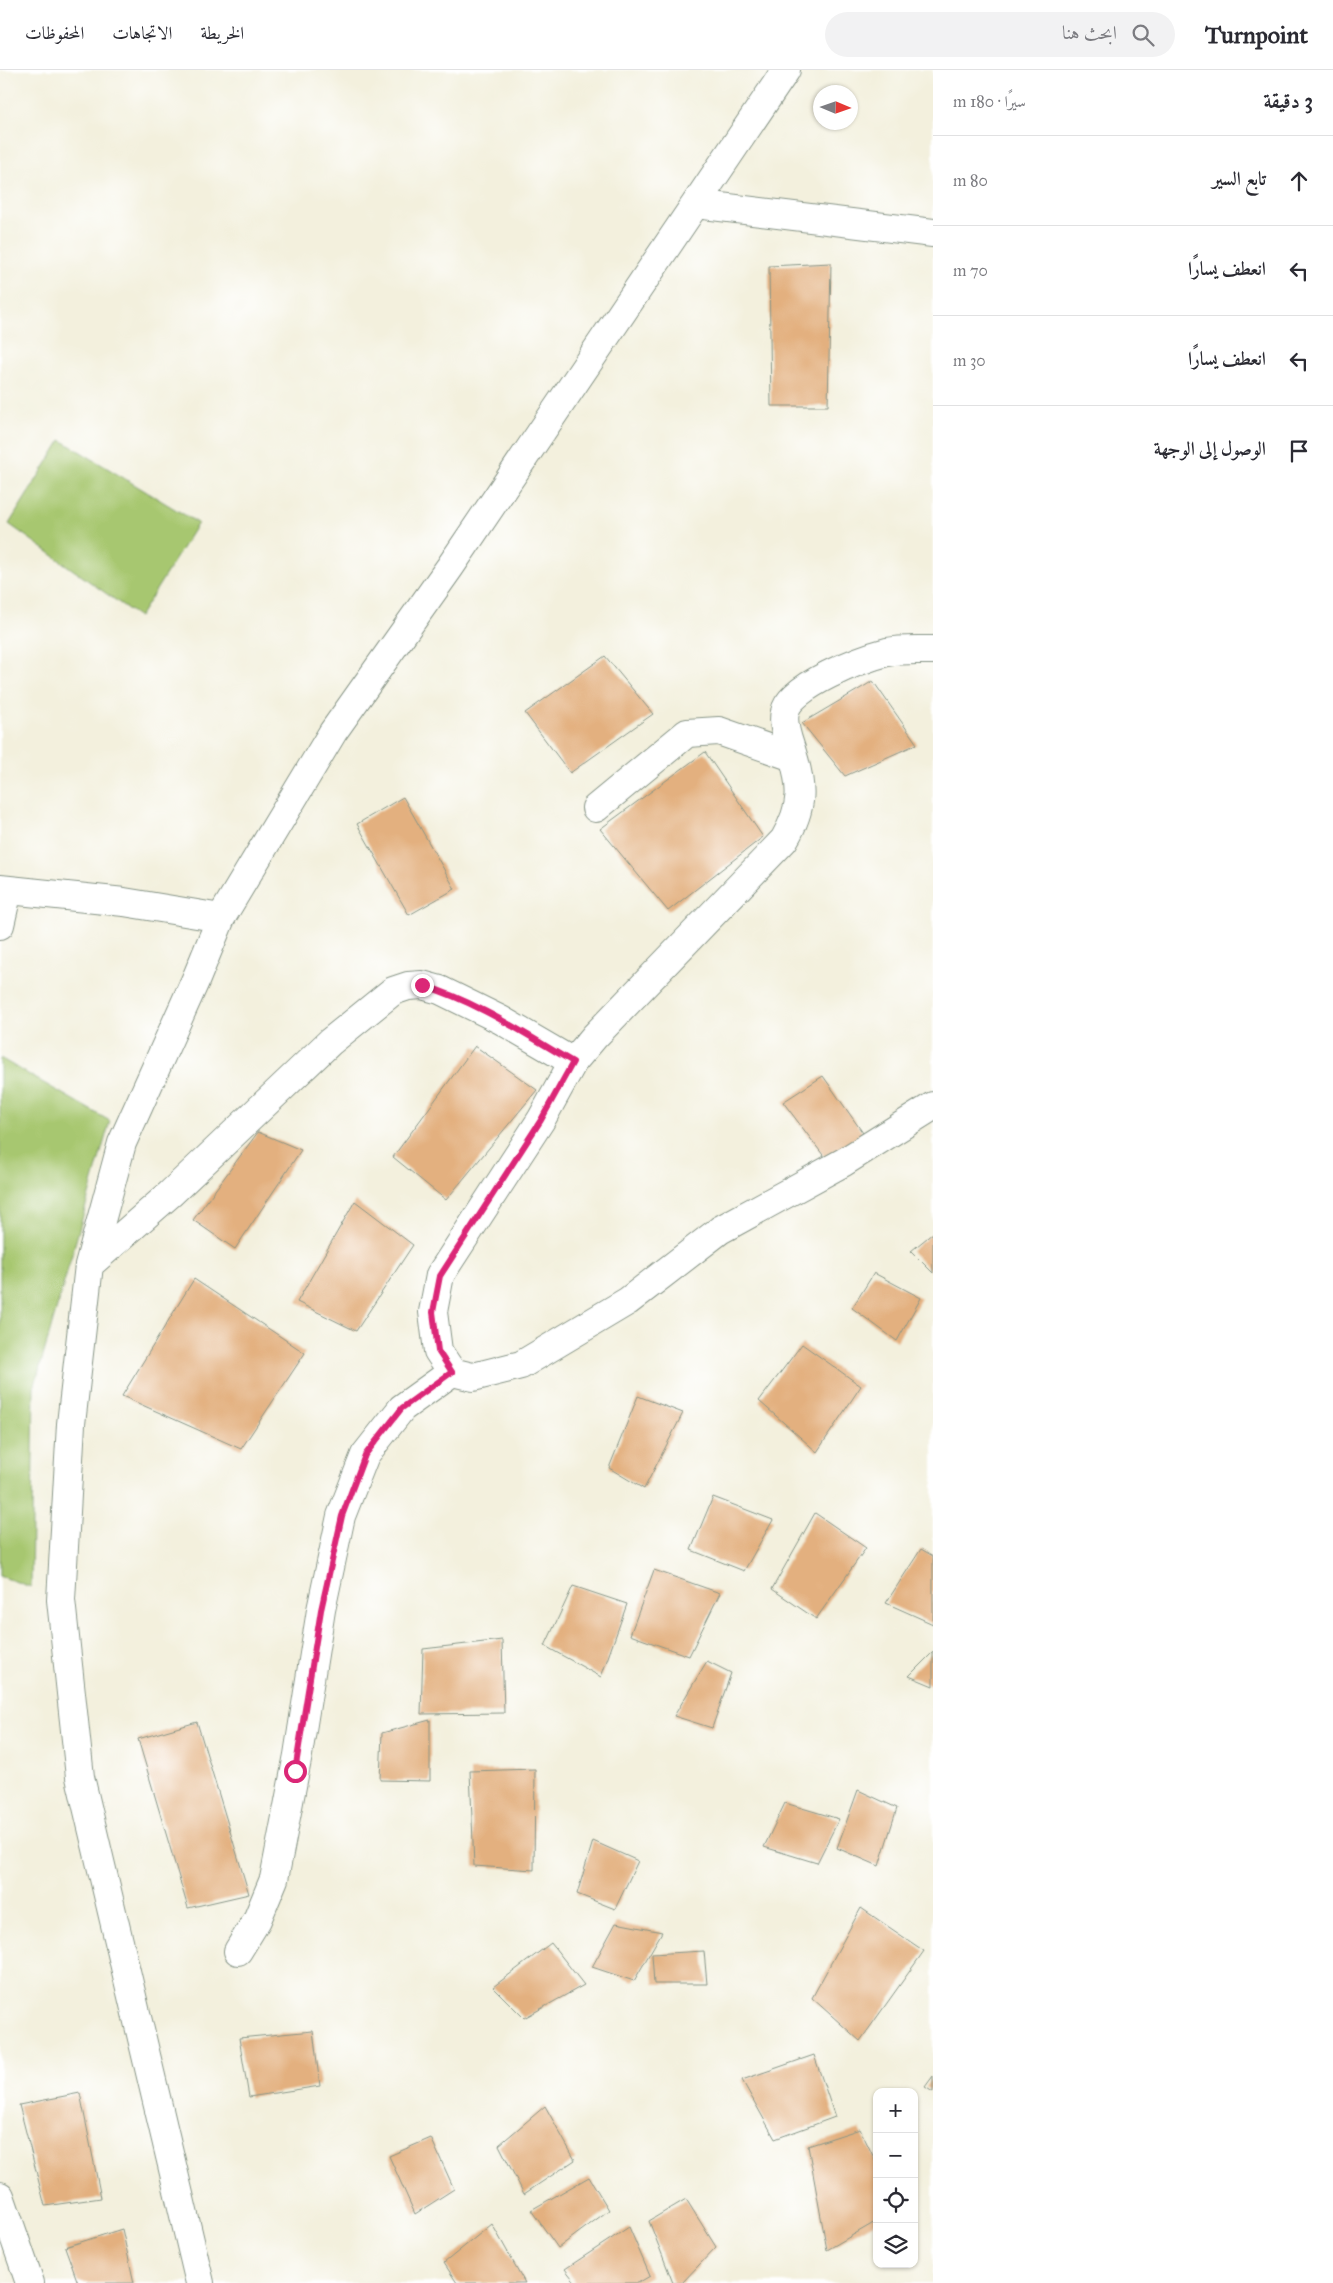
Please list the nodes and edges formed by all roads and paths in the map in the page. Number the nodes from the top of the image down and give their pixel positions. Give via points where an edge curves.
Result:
1 (786, 70) edge
2 (696, 204) junction
3 (933, 233) edge
4 (933, 650) edge
5 (793, 757) junction
6 (596, 808) dead end
7 (4, 889) edge
8 (221, 918) junction
9 (0, 925) edge
10 (573, 1062) junction
11 (933, 1106) edge
12 (89, 1265) junction
13 (452, 1372) junction
14 (238, 1951) dead end
15 (0, 2196) edge
16 (30, 2283) edge
17 (200, 2283) edge

1 - 2 street
2 - 3 street
2 - 8 street via 334,732
4 - 5 street via 889,652 847,666 800,691 788,702 784,712 785,732
5 - 6 street via 719,731 687,733
5 - 10 street via 800,781 800,804 784,840 594,1036
7 - 8 street via 124,902
7 - 9 street
8 - 12 street via 122,1143
10 - 12 street via 501,1020 440,990 422,985 393,991 330,1042 170,1194
10 - 13 street via 541,1120 440,1276 433,1312 438,1351
11 - 13 street via 844,1162 720,1230 628,1301 521,1365 473,1377
12 - 17 street via 71,1424 61,1600 80,1777
13 - 14 street via 402,1408 365,1455 342,1516 321,1610 274,1879 257,1920
15 - 16 street

